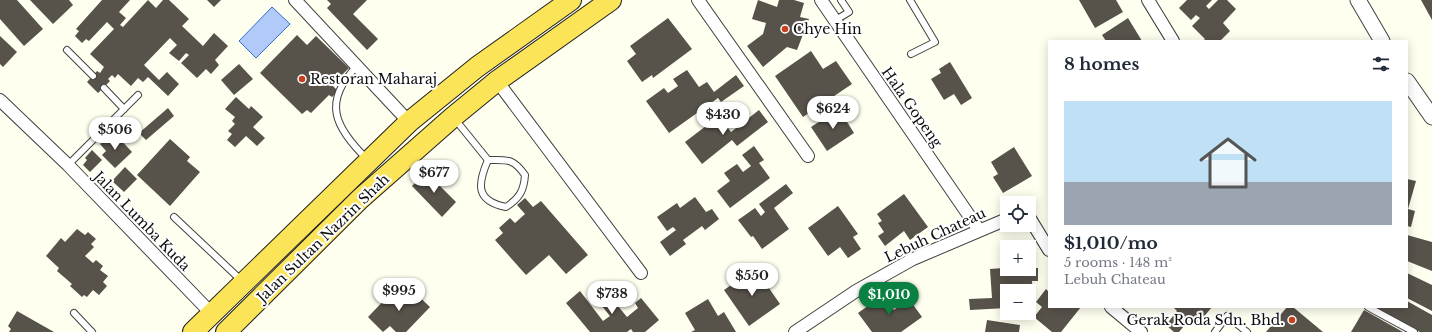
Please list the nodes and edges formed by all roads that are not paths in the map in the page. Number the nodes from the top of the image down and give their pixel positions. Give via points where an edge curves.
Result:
1 (295, 0) edge
2 (571, 0) edge
3 (609, 0) edge
4 (698, 0) edge
5 (821, 0) edge
6 (841, 0) edge
7 (910, 0) edge
8 (1148, 0) edge
9 (1358, 0) edge
10 (834, 21) junction
11 (1172, 40) edge
12 (1381, 40) edge
13 (67, 50) dead end
14 (911, 54) dead end
15 (358, 65) junction
16 (93, 76) dead end
17 (497, 81) junction
18 (1408, 82) edge
19 (104, 88) dead end
20 (138, 95) dead end
21 (0, 100) edge
22 (124, 109) junction
23 (454, 117) junction
24 (1432, 118) edge
25 (409, 122) junction
26 (808, 156) dead end
27 (488, 160) junction
28 (368, 161) junction
29 (68, 165) junction
30 (174, 217) dead end
31 (1000, 222) edge
32 (1036, 229) edge
33 (979, 230) junction
34 (1048, 248) edge
35 (641, 273) dead end
36 (243, 282) junction
37 (1112, 308) edge
38 (1370, 308) edge
39 (74, 313) dead end
40 (211, 313) junction
41 (92, 332) edge
42 (192, 332) edge
43 (227, 332) edge
44 (795, 332) edge
45 (1141, 332) edge
46 (1214, 332) edge
47 (1247, 332) edge
48 (1414, 332) edge

1 - 15 street
2 - 25 highway, Jalan Sultan Nazrin Shah via 477,67
3 - 17 highway, Jalan Sultan Nazrin Shah
4 - 26 street
5 - 10 street, Hala Gopeng
6 - 10 lane via 849,12
7 - 14 lane via 935,42
8 - 11 street
9 - 12 street
10 - 33 street, Hala Gopeng
13 - 16 lane
15 - 25 street
15 - 28 lane via 346,80 335,105 338,124
17 - 23 highway, Jalan Sultan Nazrin Shah
17 - 35 street
18 - 24 street
19 - 22 lane
20 - 22 lane
21 - 29 street, Jalan Lumba Kuda
22 - 29 lane
23 - 27 lane
23 - 43 highway, Jalan Sultan Nazrin Shah via 360,199
25 - 28 highway, Jalan Sultan Nazrin Shah
27 - 27 lane via 480,180 482,194 492,204 506,207 515,202 524,190 525,175 517,163
28 - 36 highway, Jalan Sultan Nazrin Shah
29 - 40 street, Jalan Lumba Kuda
30 - 36 lane
31 - 33 street, Lebuh Chateau
32 - 34 street
33 - 44 street, Lebuh Chateau via 913,259 856,291
36 - 40 highway, Jalan Sultan Nazrin Shah
37 - 45 street
38 - 48 lane
39 - 41 lane
40 - 42 highway, Jalan Sultan Nazrin Shah
46 - 47 lane via 1227,316

